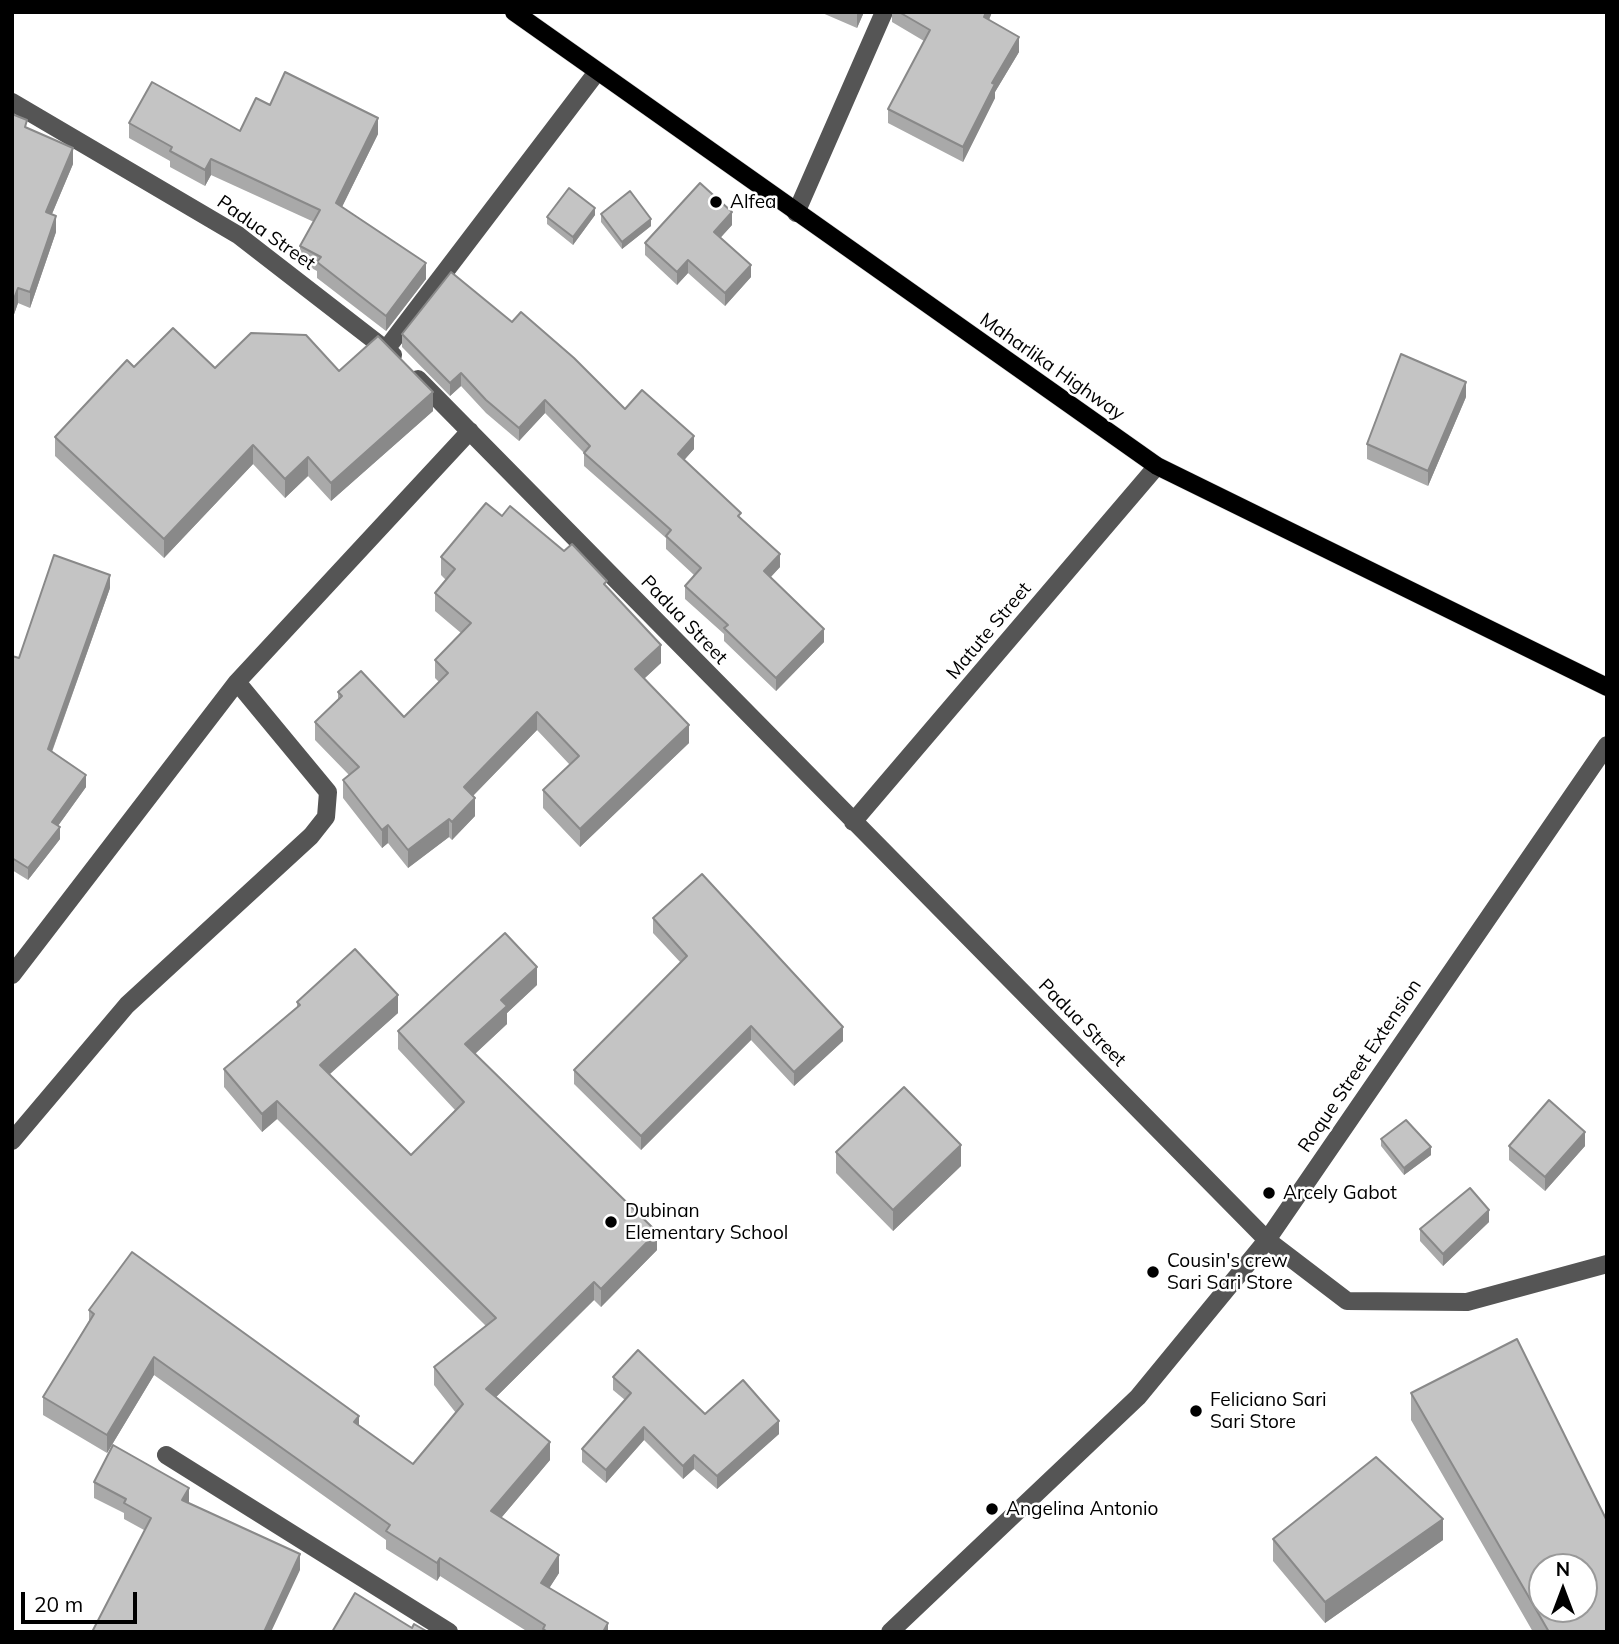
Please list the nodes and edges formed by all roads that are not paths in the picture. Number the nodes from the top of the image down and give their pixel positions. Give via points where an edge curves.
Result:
1 (513, 12) edge
2 (884, 12) edge
3 (597, 72) junction
4 (12, 102) edge
5 (796, 213) junction
6 (387, 348) junction
7 (470, 431) junction
8 (1157, 466) junction
9 (237, 682) junction
10 (1607, 687) edge
11 (1607, 745) edge
12 (853, 822) junction
13 (12, 975) edge
14 (12, 1141) edge
15 (1267, 1240) junction
16 (1607, 1264) edge
17 (166, 1455) dead end
18 (449, 1632) edge
19 (890, 1632) edge

1 - 3 main road, Maharlika Highway
2 - 5 street
3 - 5 main road, Maharlika Highway
3 - 6 street
4 - 6 street, Padua Street via 238,235
5 - 8 main road, Maharlika Highway
6 - 7 street, Padua Street
7 - 9 street
7 - 12 street, Padua Street
8 - 10 main road, Maharlika Highway
8 - 12 street, Matute Street
9 - 13 street
9 - 14 street via 328,792 326,817 311,836 127,1005
11 - 15 street, Roque Street Extension
12 - 15 street, Padua Street
15 - 16 street, Padua Street via 1347,1301 1467,1302
15 - 19 street, Roque Street Extension via 1138,1397
17 - 18 street

